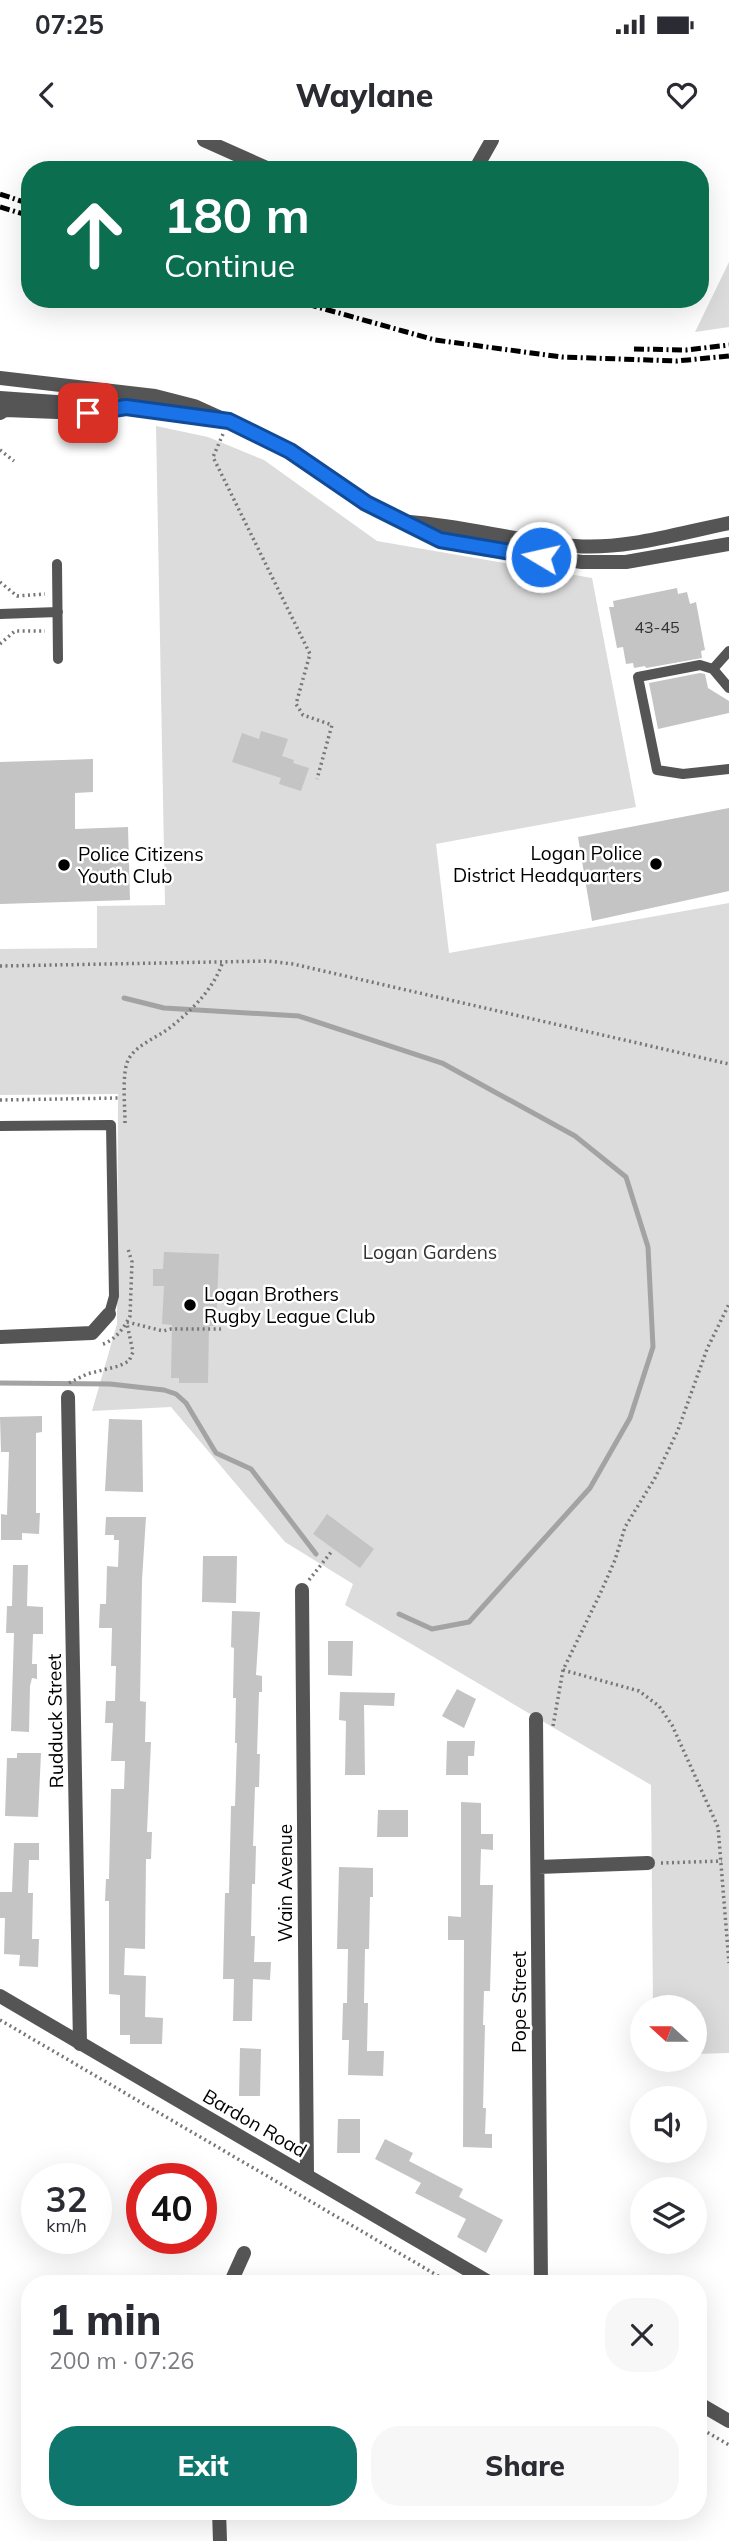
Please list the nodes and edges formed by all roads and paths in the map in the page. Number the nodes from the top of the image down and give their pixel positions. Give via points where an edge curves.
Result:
1 (204, 140) edge
2 (492, 140) edge
3 (251, 161) edge
4 (480, 161) edge
5 (0, 378) edge
6 (0, 398) edge
7 (126, 407) junction
8 (0, 413) edge
9 (229, 421) junction
10 (0, 450) edge
11 (14, 461) dead end
12 (401, 521) junction
13 (729, 523) edge
14 (729, 544) edge
15 (58, 564) dead end
16 (0, 582) edge
17 (45, 585) dead end
18 (58, 612) junction
19 (0, 614) edge
20 (47, 640) dead end
21 (0, 644) edge
22 (729, 651) edge
23 (58, 659) dead end
24 (713, 669) junction
25 (729, 688) edge
26 (729, 769) edge
27 (317, 779) dead end
28 (222, 964) junction
29 (0, 966) edge
30 (172, 1027) dead end
31 (729, 1064) edge
32 (118, 1098) dead end
33 (0, 1100) edge
34 (0, 1126) edge
35 (729, 1304) edge
36 (109, 1314) joint
37 (221, 1329) dead end
38 (0, 1337) edge
39 (65, 1392) joint
40 (332, 1551) dead end
41 (321, 1565) dead end
42 (302, 1590) dead end
43 (563, 1670) junction
44 (536, 1726) joint
45 (722, 1861) junction
46 (648, 1863) joint
47 (538, 1867) junction
48 (729, 1963) edge
49 (0, 1996) edge
50 (0, 2020) edge
51 (80, 2043) junction
52 (307, 2175) junction
53 (244, 2253) dead end
54 (234, 2275) edge
55 (437, 2275) edge
56 (477, 2275) edge
57 (541, 2275) edge
58 (707, 2408) edge
59 (729, 2421) edge
60 (707, 2432) edge
61 (729, 2445) edge
62 (219, 2520) edge
63 (220, 2541) edge

1 - 3 street
2 - 4 street
5 - 9 street via 155,396
6 - 7 street
7 - 8 street via 88,413
7 - 9 street
9 - 12 street via 290,451
9 - 27 path via 213,457 310,654 296,704 303,715 332,725
10 - 11 path
12 - 13 street via 575,546 633,542
12 - 14 street via 440,540 582,562 626,562
15 - 18 lane
16 - 17 path via 17,596 45,595
18 - 19 lane
18 - 23 lane
20 - 21 path via 47,631 15,631
22 - 24 lane
24 - 25 lane
24 - 26 lane via 700,665 638,677 657,770 684,774
28 - 29 path
28 - 30 path via 216,982
28 - 31 path via 293,964
32 - 33 path
34 - 36 lane via 111,1125 114,1296
35 - 43 path via 707,1349 678,1430 625,1527 605,1583
36 - 38 street via 92,1334
37 - 39 path via 163,1331 127,1323 133,1352 129,1361 87,1374
39 - 51 street, Rudduck Street
40 - 41 path
42 - 52 street, Wain Avenue
43 - 44 path via 551,1733
43 - 45 path via 639,1691 659,1706 705,1794 718,1827
44 - 47 street, Pope Street
45 - 46 path
45 - 48 path
46 - 47 street
47 - 57 street, Pope Street
49 - 51 street, Bardon Road
50 - 55 path
51 - 52 street, Bardon Road
52 - 56 street, Bardon Road
53 - 54 street
58 - 59 street
60 - 61 path
62 - 63 street

